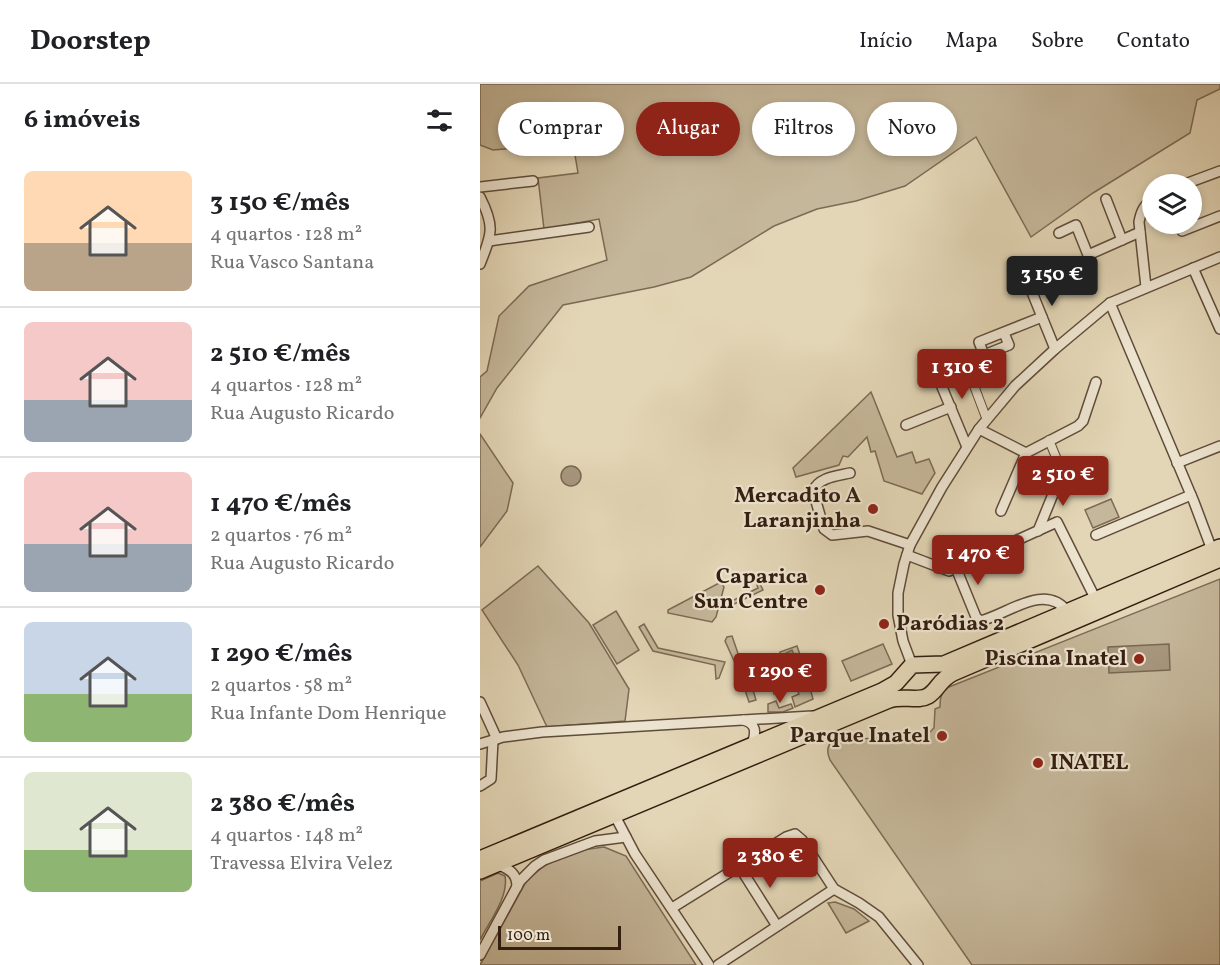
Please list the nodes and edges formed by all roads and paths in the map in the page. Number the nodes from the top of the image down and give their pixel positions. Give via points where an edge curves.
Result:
1 (1220, 171) edge
2 (1202, 178) edge
3 (533, 181) dead end
4 (480, 188) edge
5 (480, 197) edge
6 (1106, 198) dead end
7 (1142, 211) edge
8 (1220, 216) edge
9 (1202, 223) edge
10 (589, 227) dead end
11 (1140, 232) junction
12 (1059, 233) dead end
13 (1122, 240) junction
14 (489, 241) junction
15 (1220, 257) edge
16 (480, 264) edge
17 (1193, 268) junction
18 (1025, 275) dead end
19 (1146, 287) junction
20 (1110, 303) junction
21 (1042, 317) junction
22 (1220, 328) edge
23 (1055, 349) junction
24 (965, 362) joint
25 (932, 363) dead end
26 (1096, 382) dead end
27 (951, 407) junction
28 (987, 420) junction
29 (906, 425) dead end
30 (979, 429) junction
31 (1049, 440) junction
32 (1220, 446) edge
33 (967, 447) junction
34 (1026, 453) junction
35 (1178, 463) junction
36 (1062, 472) joint
37 (850, 473) dead end
38 (1191, 495) junction
39 (1001, 511) dead end
40 (1038, 531) junction
41 (1096, 535) dead end
42 (910, 545) junction
43 (1217, 552) edge
44 (907, 555) junction
45 (956, 568) junction
46 (1096, 600) junction
47 (1067, 611) junction
48 (913, 668) junction
49 (934, 690) junction
50 (916, 698) junction
51 (480, 702) edge
52 (820, 716) junction
53 (741, 719) junction
54 (495, 739) junction
55 (480, 744) edge
56 (752, 744) junction
57 (480, 786) edge
58 (614, 814) junction
59 (626, 837) junction
60 (525, 852) junction
61 (480, 858) edge
62 (497, 864) junction
63 (739, 866) junction
64 (480, 871) edge
65 (525, 875) junction
66 (517, 887) junction
67 (834, 889) junction
68 (672, 908) junction
69 (777, 926) junction
70 (480, 955) edge
71 (731, 956) junction
72 (709, 965) edge
73 (718, 965) edge
74 (737, 965) edge
75 (918, 965) edge

1 - 2 street
3 - 4 street
5 - 14 street via 490,216
6 - 13 street
7 - 11 street
8 - 9 street
10 - 14 street
11 - 13 street
11 - 19 street
12 - 13 street via 1076,225 1088,255
14 - 16 street
15 - 17 street
17 - 19 street
17 - 22 street
18 - 21 street
19 - 20 street
20 - 23 street
20 - 35 street
21 - 23 street
21 - 24 street via 979,342 984,355
23 - 28 street via 1015,386
24 - 28 street
25 - 27 street
26 - 31 street via 1083,421
27 - 29 street
27 - 33 street
28 - 30 street
30 - 33 street
30 - 34 street
31 - 34 street
31 - 36 street
32 - 35 street
33 - 42 street
34 - 39 street
35 - 38 street
36 - 40 street
37 - 42 street via 820,481 814,488 825,530 832,535 867,531
38 - 41 street
38 - 43 street
40 - 45 street
40 - 46 street via 1057,522
42 - 44 street
43 - 46 main road
43 - 49 main road via 953,673
44 - 45 street via 949,571
44 - 48 street via 898,593 898,615
45 - 47 street via 980,621 1041,599 1054,600
46 - 47 main road
47 - 48 main road via 944,664
48 - 49 main road via 930,667 937,680
48 - 50 main road via 902,679 907,694
48 - 52 main road via 885,690
49 - 50 main road via 926,697
50 - 58 main road via 889,700
51 - 54 street
52 - 53 street
52 - 56 main road
53 - 54 street via 542,732
53 - 56 street via 754,727
54 - 55 street
54 - 57 street via 491,779
56 - 61 main road
58 - 59 street
58 - 60 main road
59 - 65 street via 578,847 544,860
59 - 68 street
60 - 62 main road
60 - 65 street
62 - 64 main road
62 - 66 street via 513,873
63 - 67 street via 795,834
63 - 68 street
63 - 69 street
65 - 66 street
66 - 70 street
67 - 69 street
67 - 75 street via 879,917
68 - 72 street
69 - 71 street
71 - 73 street
71 - 74 street

